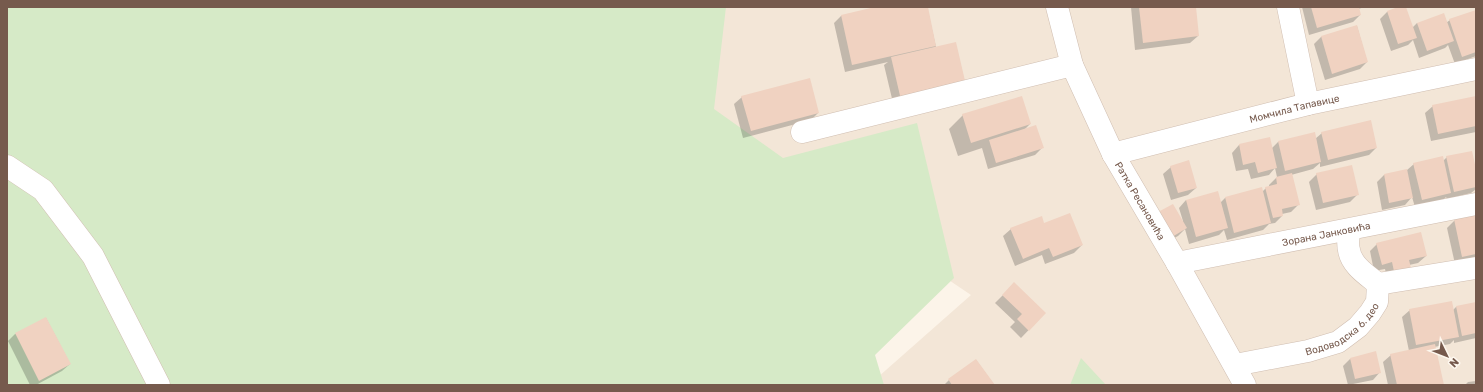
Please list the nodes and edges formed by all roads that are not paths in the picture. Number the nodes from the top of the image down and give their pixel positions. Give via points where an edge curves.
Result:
1 (1057, 7) edge
2 (1288, 7) edge
3 (1072, 65) junction
4 (1476, 69) edge
5 (1308, 104) junction
6 (802, 132) dead end
7 (1113, 154) junction
8 (7, 166) edge
9 (1476, 204) edge
10 (1349, 230) junction
11 (1177, 262) junction
12 (1476, 268) edge
13 (1378, 284) junction
14 (1235, 365) junction
15 (159, 385) edge
16 (1246, 385) edge

1 - 3 street, Ратка Ресановића
2 - 5 street
3 - 6 street
3 - 7 street, Ратка Ресановића
4 - 5 street, Момчила Тапавице
5 - 7 street, Момчила Тапавице
7 - 11 street, Ратка Ресановића
8 - 15 street via 43,190 93,256
9 - 10 street, Зорана Јанковића
10 - 11 street, Зорана Јанковића
10 - 13 street via 1348,250 1353,261
11 - 14 street, Ратка Ресановића
12 - 13 street, Водоводска 6. део
13 - 14 street, Водоводска 6. део via 1377,302 1370,313 1358,327 1338,342 1308,351
14 - 16 street, Ратка Ресановића

